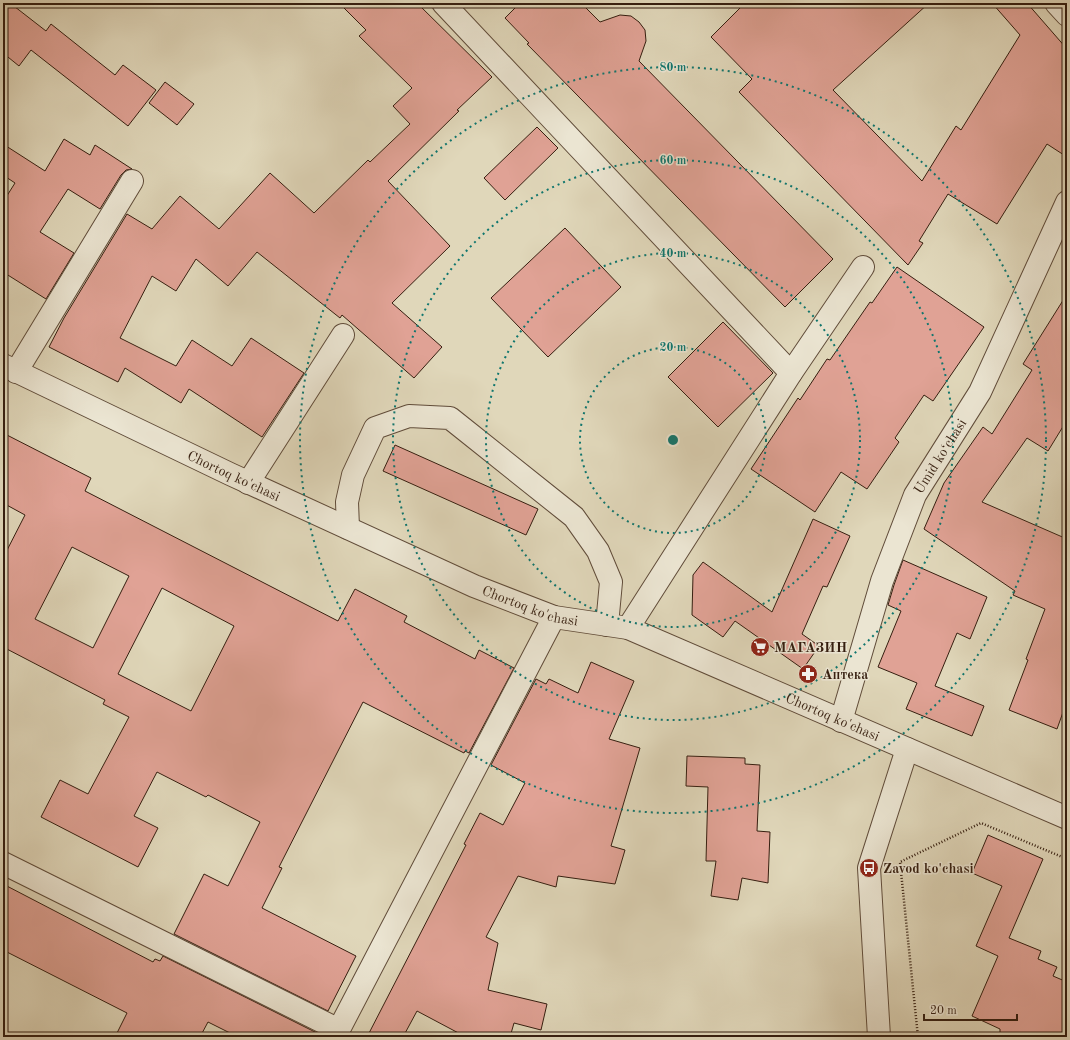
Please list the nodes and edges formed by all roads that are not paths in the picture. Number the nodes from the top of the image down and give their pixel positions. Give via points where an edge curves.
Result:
1 (444, 3) edge
2 (1056, 3) edge
3 (1067, 15) edge
4 (132, 181) dead end
5 (1067, 202) edge
6 (863, 266) dead end
7 (343, 335) dead end
8 (9, 368) edge
9 (791, 373) junction
10 (248, 482) junction
11 (348, 528) junction
12 (554, 617) junction
13 (606, 625) junction
14 (628, 628) junction
15 (841, 721) junction
16 (907, 749) junction
17 (1067, 818) edge
18 (3, 863) edge
19 (337, 1034) edge
20 (879, 1037) edge

1 - 9 street
2 - 3 street
4 - 8 street
5 - 15 street, Umid ko‘chasi via 980,392 915,495 882,581
6 - 9 street
7 - 10 street
8 - 10 street, Chortoq ko'chasi
9 - 14 street
10 - 11 street, Chortoq ko'chasi
11 - 12 street, Chortoq ko'chasi via 474,586
11 - 13 street via 347,502 353,475 375,428 409,416 450,418 574,517 598,551 611,582
12 - 13 street, Chortoq ko'chasi
12 - 19 street
13 - 14 street, Chortoq ko'chasi
14 - 15 street, Chortoq ko'chasi
15 - 16 street, Chortoq ko'chasi
16 - 17 street, Chortoq ko'chasi
16 - 20 street via 869,868
18 - 19 street

